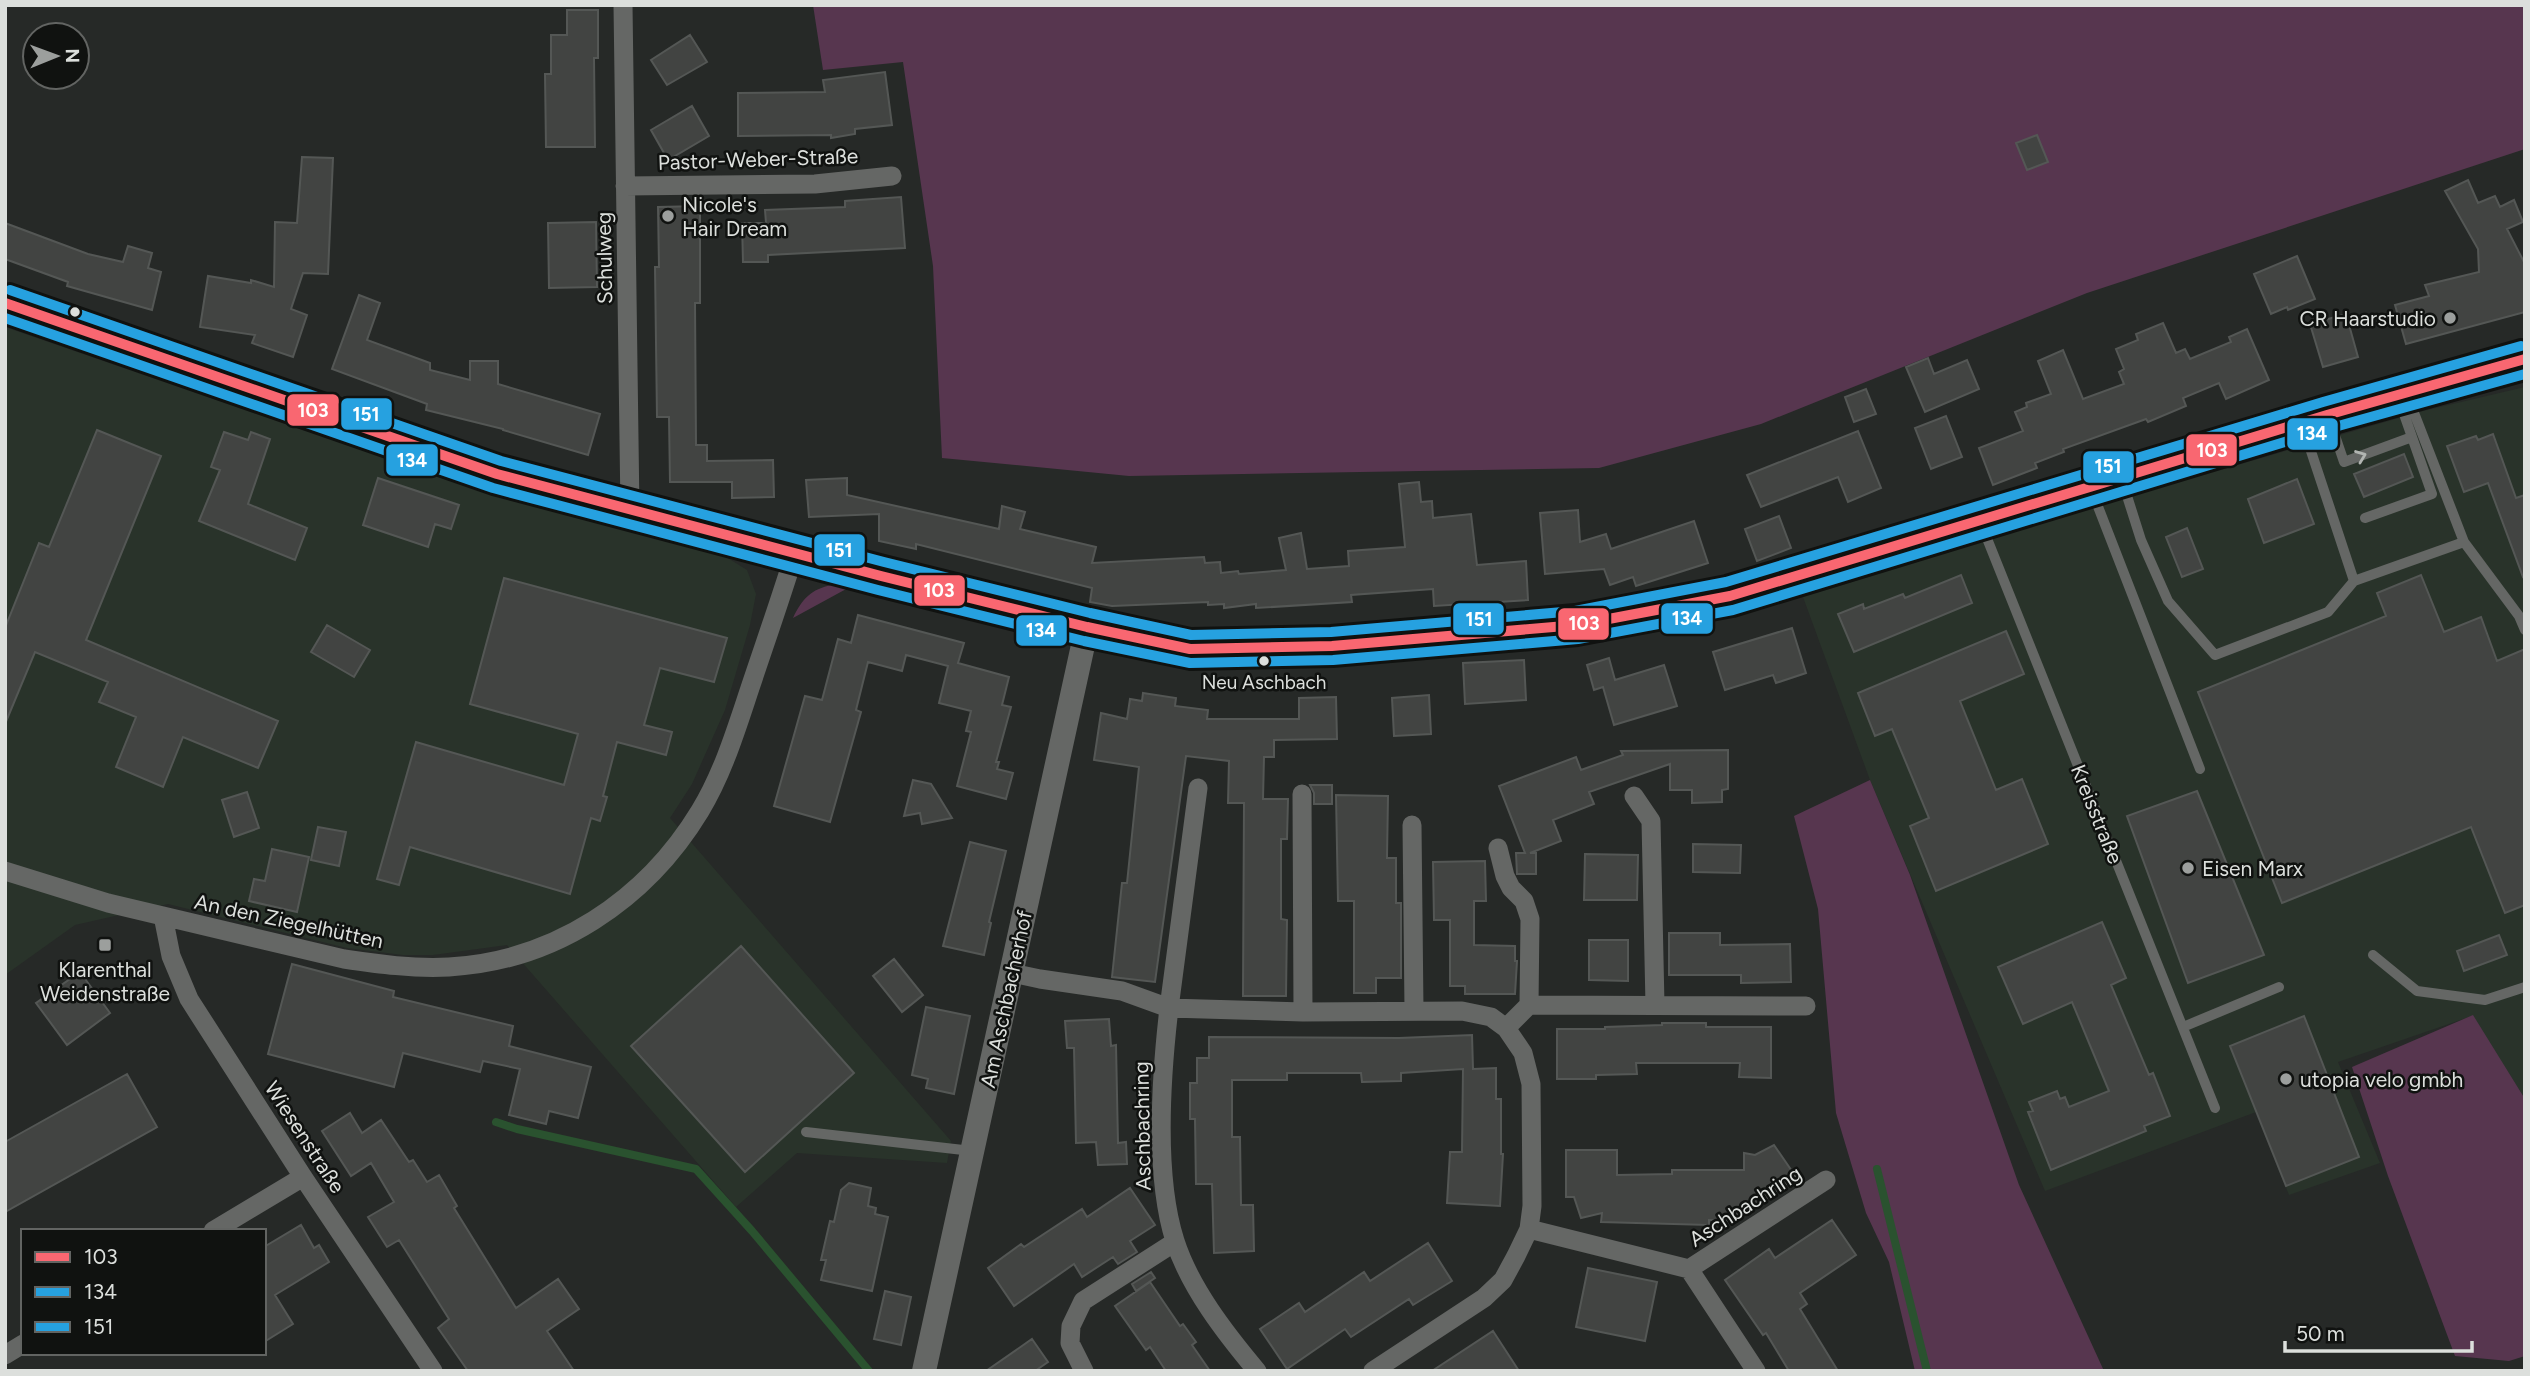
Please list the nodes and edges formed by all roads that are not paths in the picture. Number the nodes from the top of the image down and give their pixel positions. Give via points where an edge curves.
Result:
1 (623, 5) edge
2 (892, 176) dead end
3 (625, 186) junction
4 (5, 303) edge
5 (2525, 359) edge
6 (2402, 393) junction
7 (2328, 415) junction
8 (2301, 423) junction
9 (2412, 437) junction
10 (2121, 477) junction
11 (2090, 486) junction
12 (630, 511) junction
13 (2365, 518) dead end
14 (1979, 519) junction
15 (2465, 542) junction
16 (794, 552) junction
17 (2354, 581) junction
18 (1087, 627) junction
19 (2525, 630) edge
20 (2200, 769) dead end
21 (1198, 788) dead end
22 (1302, 794) dead end
23 (1634, 796) dead end
24 (1412, 825) dead end
25 (1498, 848) dead end
26 (5, 871) edge
27 (163, 916) junction
28 (2374, 955) dead end
29 (1012, 973) junction
30 (2279, 987) dead end
31 (2525, 987) edge
32 (1529, 1005) junction
33 (1655, 1006) junction
34 (1807, 1006) dead end
35 (1169, 1008) junction
36 (1414, 1010) junction
37 (1303, 1012) junction
38 (2183, 1027) junction
39 (1506, 1028) junction
40 (2215, 1108) dead end
41 (806, 1132) dead end
42 (973, 1151) junction
43 (303, 1177) junction
44 (1826, 1180) dead end
45 (215, 1229) edge
46 (1529, 1229) junction
47 (1175, 1242) junction
48 (1689, 1269) junction
49 (21, 1345) edge
50 (5, 1355) edge
51 (433, 1371) edge
52 (924, 1371) edge
53 (1084, 1371) edge
54 (1257, 1371) edge
55 (1373, 1371) edge
56 (1756, 1371) edge

1 - 3 street, Schulweg
2 - 3 street, Pastor-Weber-Straße via 815,184
3 - 12 street, Schulweg
4 - 12 street via 497,474
5 - 6 street
6 - 7 street
6 - 9 lane
6 - 15 lane
7 - 8 street
7 -> 9 lane via 2344,462
8 - 10 street
8 - 17 lane
9 - 13 lane via 2432,494
10 - 11 street
10 - 17 lane via 2141,540 2168,601 2215,655 2328,612
11 - 14 street
11 - 20 lane
12 - 16 street
14 - 18 street via 1730,596 1577,625 1273,649 1190,649
14 - 38 lane, Kreisstraße
15 - 17 lane
15 - 19 lane
16 - 18 street
16 - 27 street, An den Ziegelhütten via 741,715 701,809 644,882 578,931 530,952 481,963 418,967 344,959
18 - 29 street, Am Aschbacherhof
21 - 35 street, Aschbachring
22 - 37 street
23 - 33 street via 1651,821
24 - 36 street
25 - 32 street via 1505,876 1524,901 1530,919
26 - 27 street, An den Ziegelhütten
27 - 43 street, Wiesenstraße via 171,956 189,999
28 - 31 lane via 2417,991 2485,1000
29 - 35 street via 1122,991
29 - 42 street, Am Aschbacherhof
30 - 38 lane
32 - 33 street
32 - 39 street
33 - 34 street
35 - 37 street
35 - 47 street, Aschbachring via 1163,1058 1162,1169
36 - 37 street
36 - 39 street via 1462,1011 1491,1017
38 - 40 lane, Kreisstraße
39 - 46 street via 1523,1053 1531,1084
41 - 42 lane
42 - 52 street, Am Aschbacherhof
43 - 45 street
43 - 51 street, Wiesenstraße
44 - 48 street, Aschbachring
46 - 48 street, Aschbachring
46 - 55 street via 1503,1280 1484,1298
47 - 53 street via 1083,1301 1070,1343
47 - 54 street, Aschbachring via 1226,1334
48 - 56 street, Aschbachring
49 - 50 street

